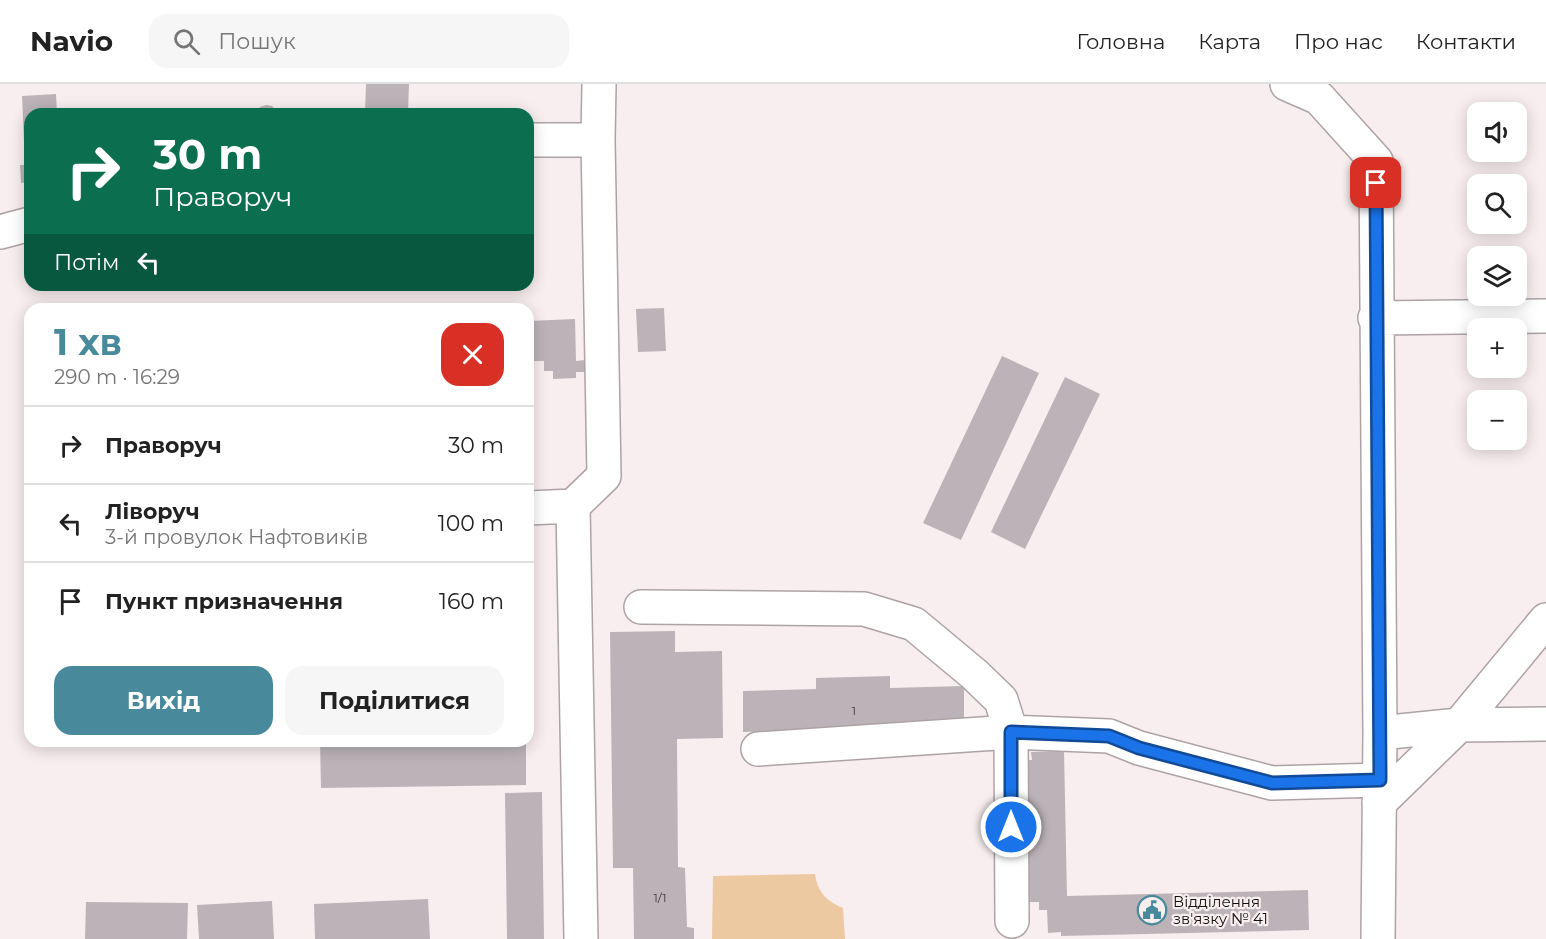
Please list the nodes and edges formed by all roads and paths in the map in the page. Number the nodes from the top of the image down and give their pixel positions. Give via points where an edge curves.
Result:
1 (599, 84) edge
2 (1287, 84) edge
3 (534, 140) edge
4 (598, 140) junction
5 (24, 226) edge
6 (0, 232) edge
7 (1546, 316) edge
8 (1375, 318) junction
9 (573, 506) junction
10 (534, 508) edge
11 (641, 607) dead end
12 (1546, 620) edge
13 (1546, 724) edge
14 (1459, 725) junction
15 (1011, 732) junction
16 (1380, 733) junction
17 (758, 749) dead end
18 (1380, 792) junction
19 (1012, 921) dead end
20 (581, 939) edge
21 (1378, 939) edge

1 - 4 street
2 - 8 street via 1319,98 1376,161
3 - 4 street
4 - 9 street via 604,476
5 - 6 street
7 - 8 street
8 - 16 street
9 - 10 street
9 - 20 street
11 - 15 street via 864,609 914,624 1001,700
12 - 14 street
13 - 14 street
14 - 16 street
14 - 18 street
15 - 17 street
15 - 18 street via 1109,736 1139,748 1272,783
15 - 19 street
16 - 18 street
18 - 21 street

